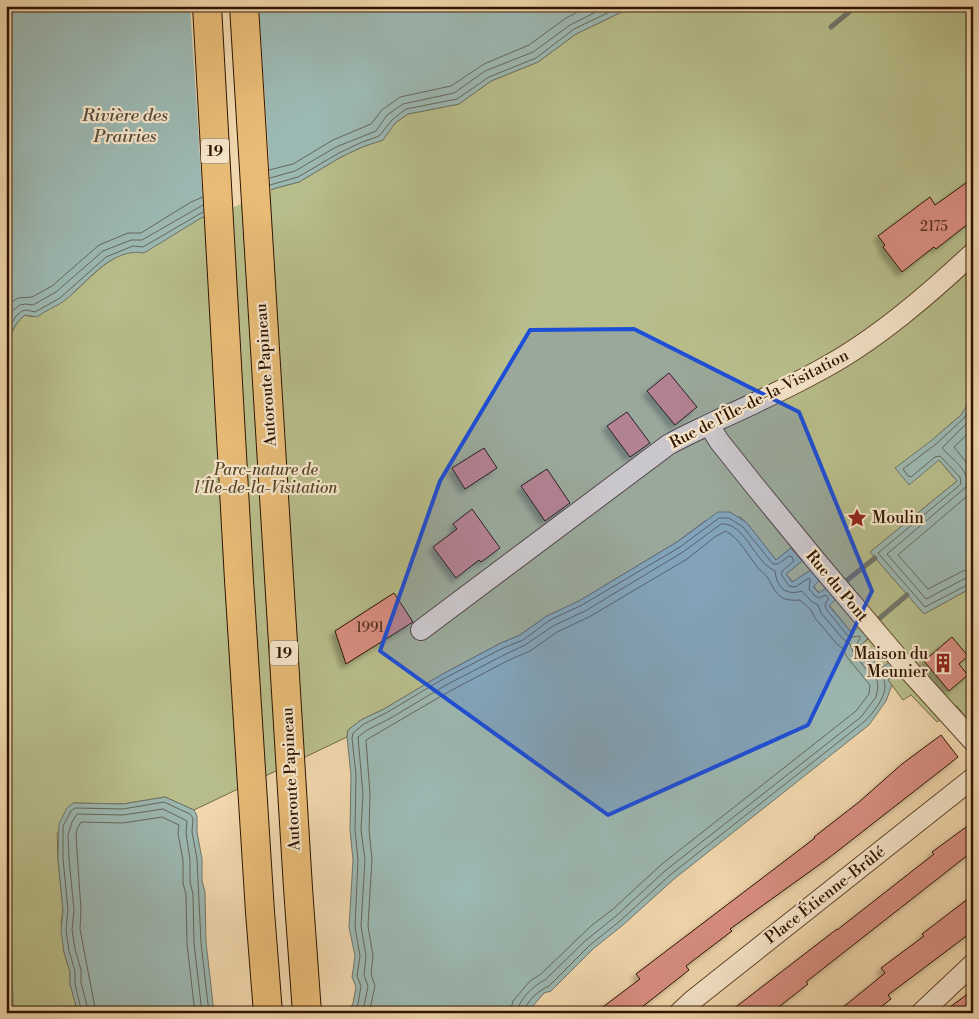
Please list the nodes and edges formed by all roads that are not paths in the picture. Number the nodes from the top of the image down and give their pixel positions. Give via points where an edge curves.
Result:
1 (207, 6) edge
2 (244, 6) edge
3 (973, 253) edge
4 (709, 425) junction
5 (421, 630) dead end
6 (973, 741) edge
7 (973, 778) edge
8 (973, 964) edge
9 (268, 1013) edge
10 (307, 1013) edge
11 (679, 1013) edge
12 (921, 1013) edge

1 - 9 highway, 19 via 239,580
2 - 10 highway, Autoroute Papineau / 19
3 - 4 street, Rue de l'Île-de-la-Visitation via 901,314 844,356
4 - 5 street, Rue de l'Île-de-la-Visitation via 668,445
4 - 6 street, Rue du Pont via 798,539
7 - 11 street, Place Étienne-Brûlé
8 - 12 street

